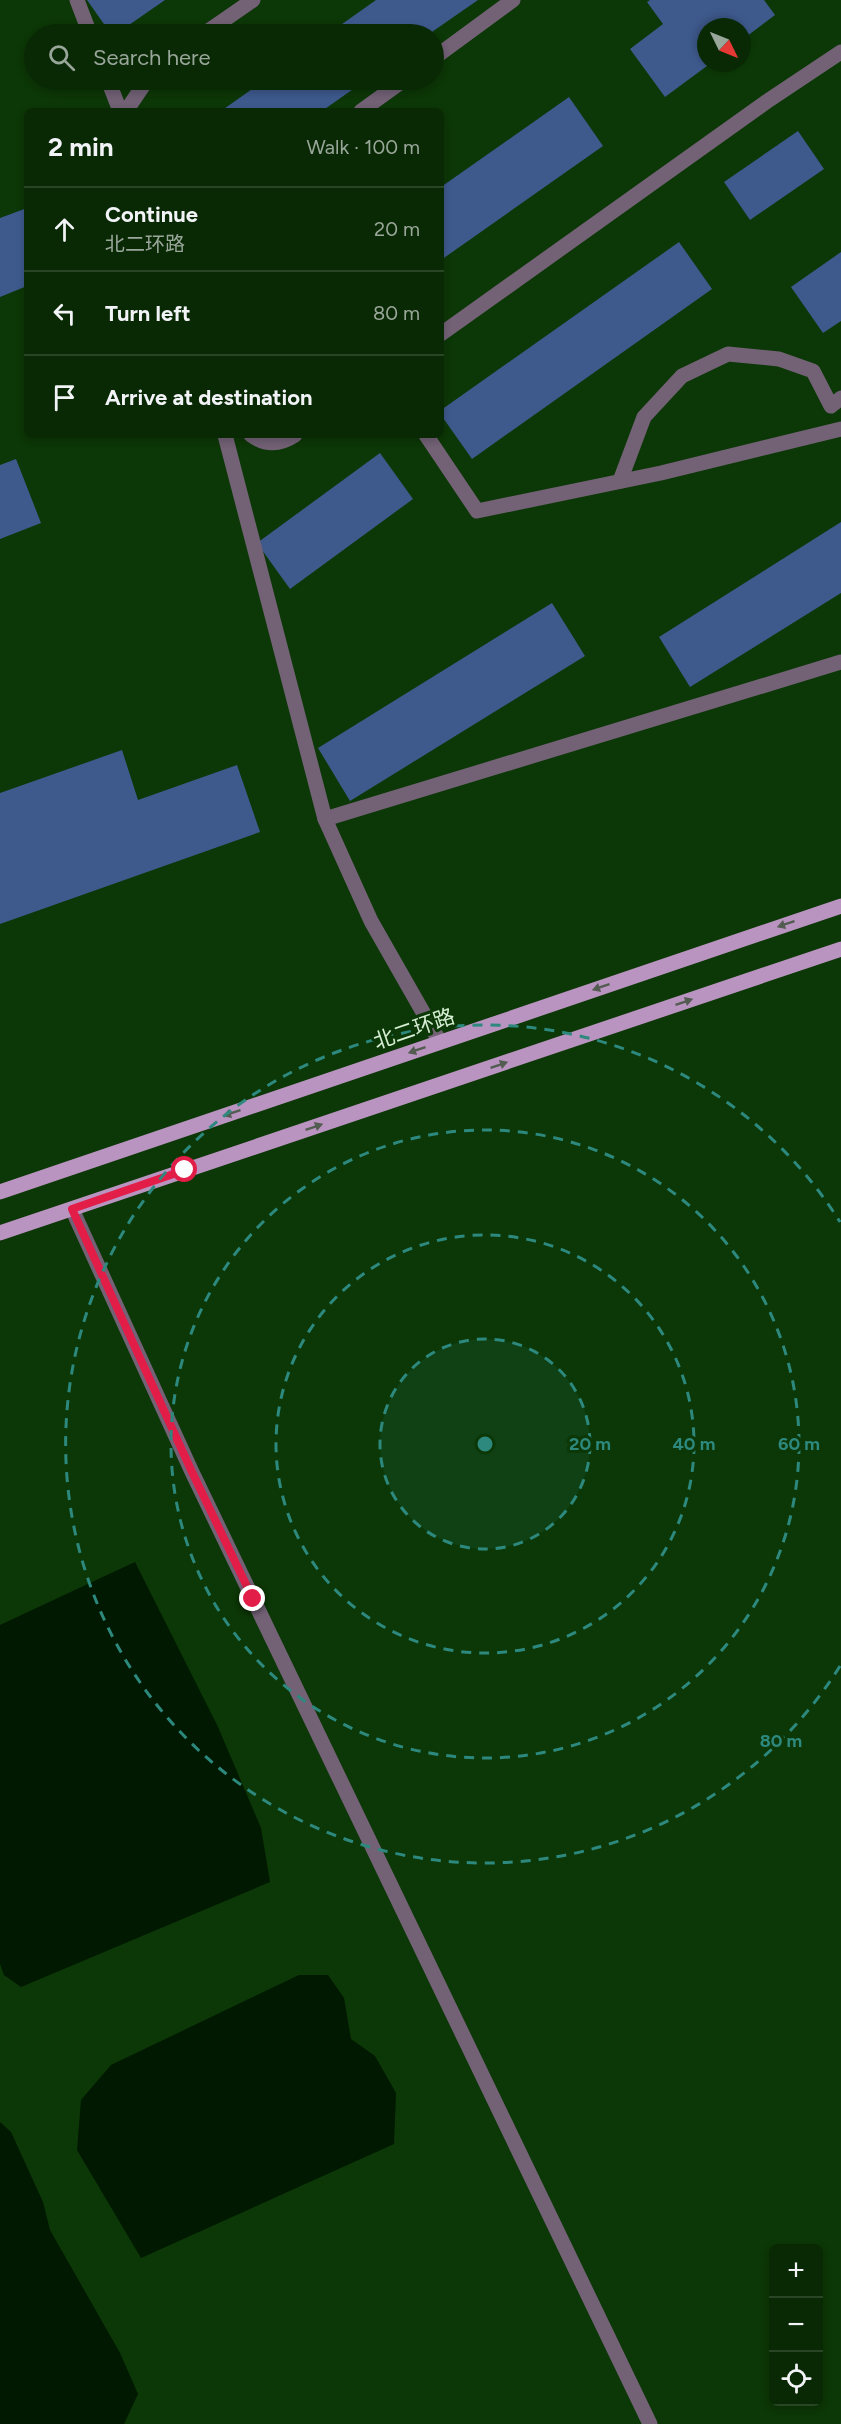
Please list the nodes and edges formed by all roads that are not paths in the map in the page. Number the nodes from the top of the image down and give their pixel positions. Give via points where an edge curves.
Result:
1 (76, 0) edge
2 (254, 0) edge
3 (513, 0) edge
4 (86, 24) edge
5 (219, 24) edge
6 (444, 51) edge
7 (841, 52) edge
8 (112, 90) edge
9 (140, 90) edge
10 (390, 90) edge
11 (119, 108) edge
12 (128, 108) edge
13 (366, 108) edge
14 (444, 332) edge
15 (841, 398) edge
16 (841, 429) edge
17 (226, 438) edge
18 (256, 438) edge
19 (290, 438) edge
20 (428, 438) edge
21 (620, 482) junction
22 (841, 662) edge
23 (326, 819) junction
24 (841, 906) edge
25 (841, 949) edge
26 (440, 1042) junction
27 (0, 1192) edge
28 (72, 1209) junction
29 (0, 1233) edge
30 (650, 2424) edge

1 - 4 street
2 - 5 street
3 - 6 street
7 - 14 street
8 - 11 street
9 - 12 street
10 - 13 street
15 - 21 street via 831,406 813,371 779,359 728,354 682,376 644,417
16 - 21 street
17 - 23 street
18 - 19 street via 263,443
20 - 21 street via 477,511
22 - 23 street
23 - 26 street via 371,921
24 -> 26 main road, 北二环路
28 -> 25 main road
26 -> 27 main road, 北二环路
28 - 29 main road
28 - 30 street via 197,1483

